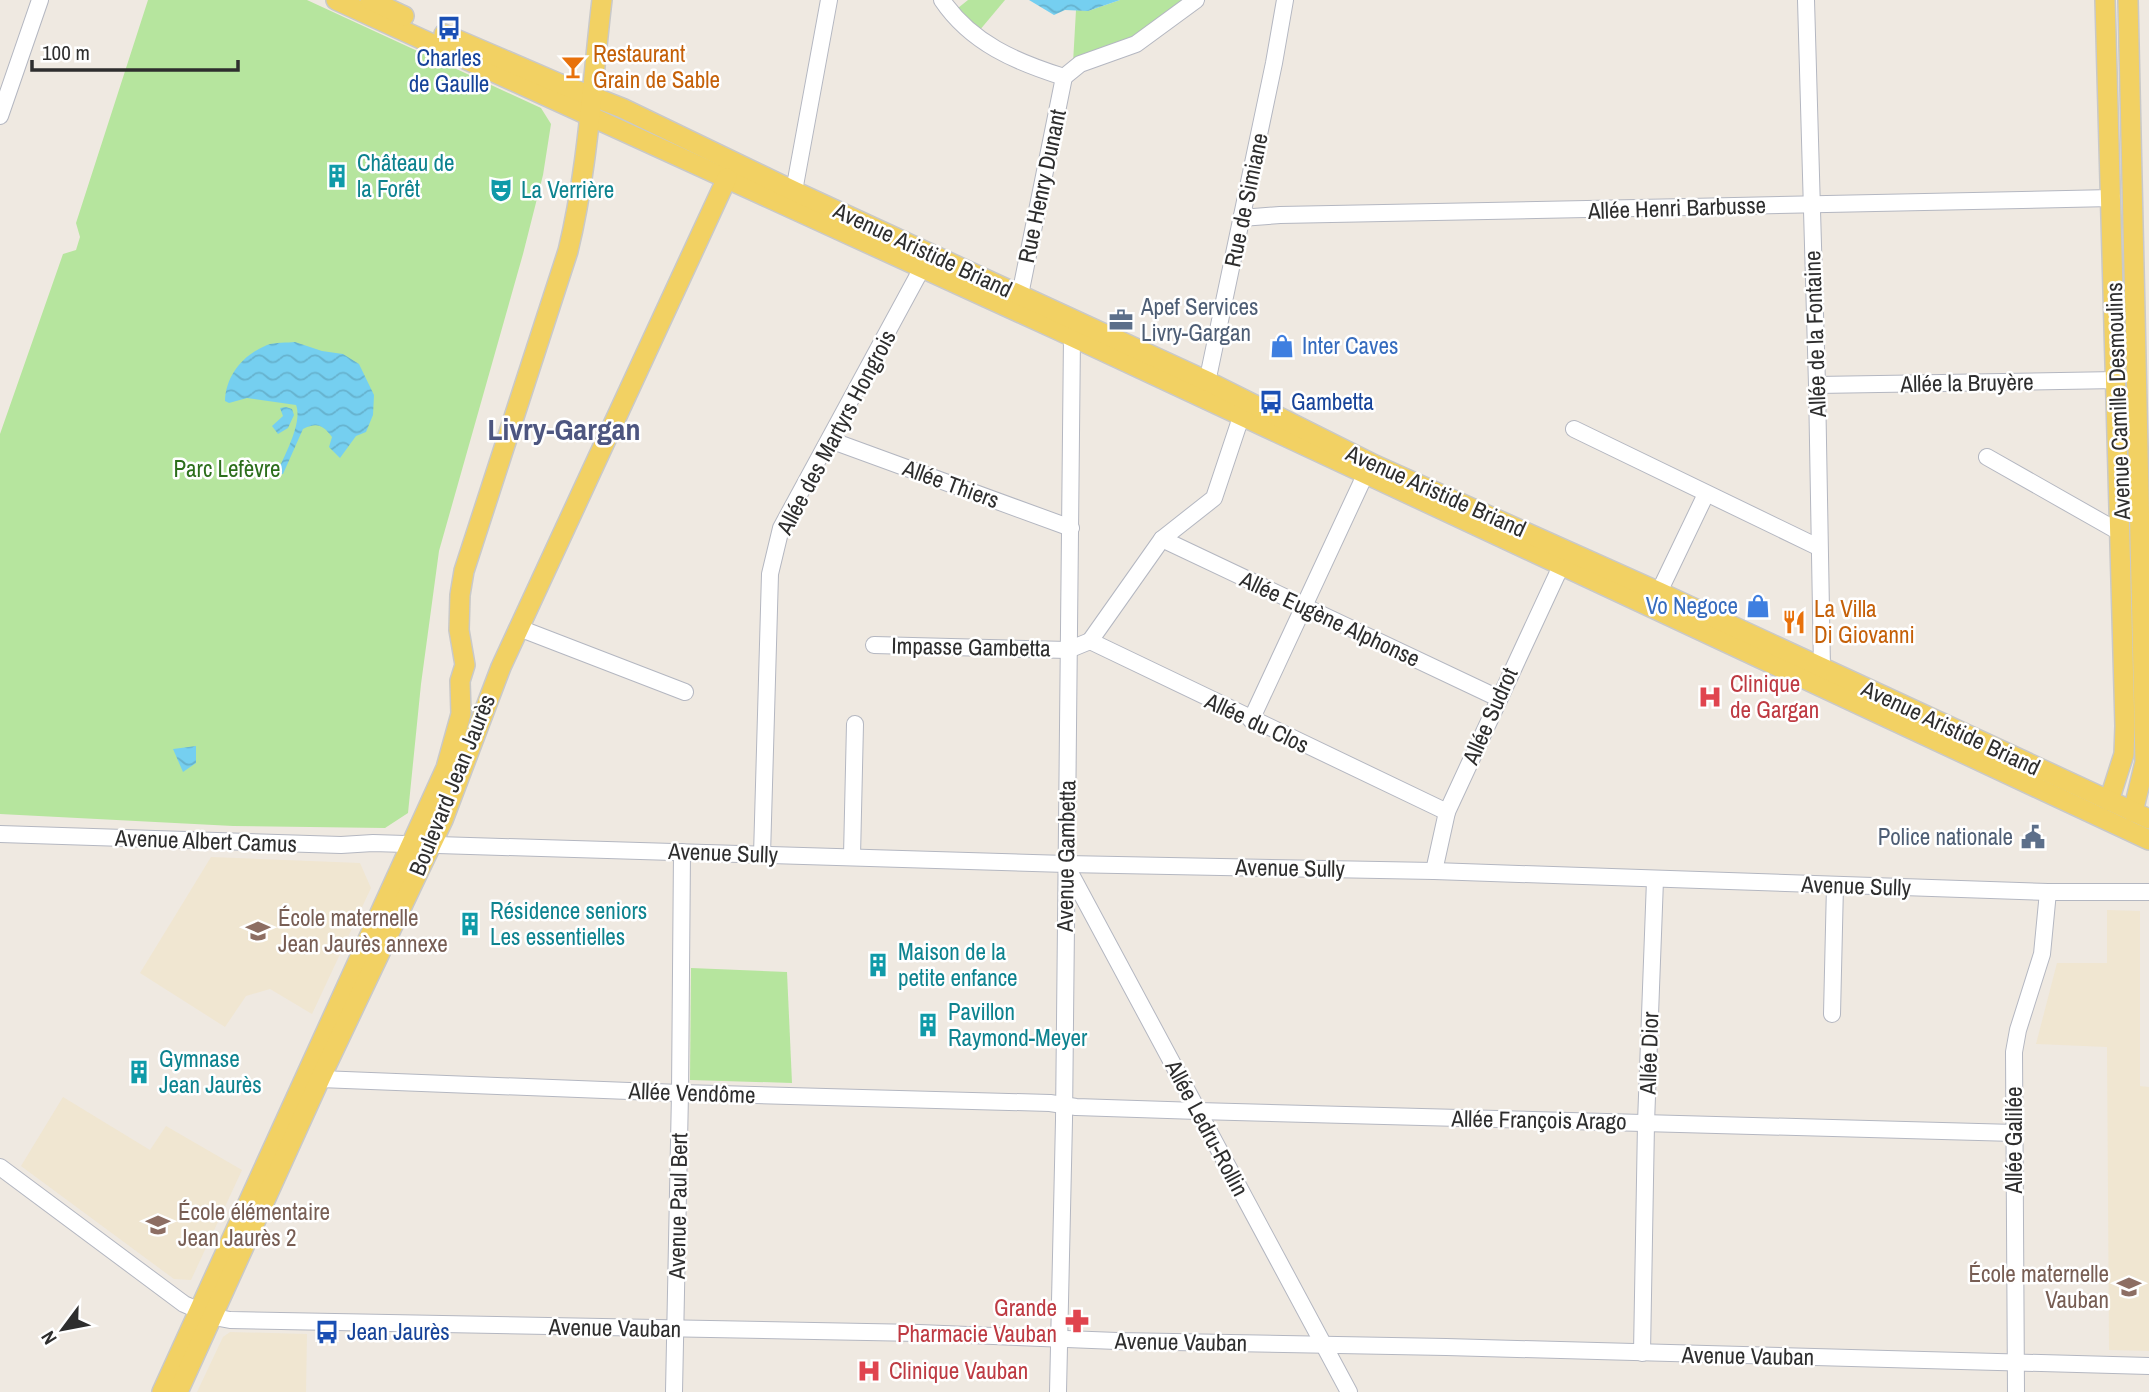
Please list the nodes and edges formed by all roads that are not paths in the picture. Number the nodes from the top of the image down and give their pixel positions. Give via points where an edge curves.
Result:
1 (40, 0) edge
2 (336, 0) edge
3 (370, 0) edge
4 (602, 0) edge
5 (829, 0) edge
6 (942, 0) edge
7 (1196, 0) edge
8 (1285, 0) edge
9 (1806, 0) edge
10 (2105, 0) edge
11 (2128, 0) edge
12 (1065, 77) junction
13 (590, 105) junction
14 (0, 116) edge
15 (726, 158) junction
16 (727, 178) junction
17 (794, 191) junction
18 (2112, 198) junction
19 (1812, 203) junction
20 (1241, 218) junction
21 (922, 268) junction
22 (2141, 281) edge
23 (1020, 295) junction
24 (1075, 329) junction
25 (2117, 380) junction
26 (1817, 385) junction
27 (1206, 390) junction
28 (1241, 417) junction
29 (1574, 429) dead end
30 (830, 440) junction
31 (1987, 457) dead end
32 (1365, 475) junction
33 (1706, 494) junction
34 (1071, 528) junction
35 (2121, 533) junction
36 (1162, 540) junction
37 (1818, 547) junction
38 (1561, 566) junction
39 (1659, 592) junction
40 (1303, 607) junction
41 (519, 628) junction
42 (1090, 641) junction
43 (874, 645) dead end
44 (1068, 650) junction
45 (465, 665) junction
46 (501, 667) junction
47 (1822, 668) junction
48 (685, 692) dead end
49 (1498, 698) junction
50 (1251, 720) junction
51 (855, 724) dead end
52 (2109, 800) junction
53 (1447, 812) junction
54 (2141, 816) edge
55 (2117, 824) junction
56 (0, 834) edge
57 (2149, 840) edge
58 (421, 845) junction
59 (682, 852) junction
60 (762, 855) junction
61 (852, 856) junction
62 (1066, 864) junction
63 (1434, 871) junction
64 (1655, 880) junction
65 (1835, 885) junction
66 (2048, 892) junction
67 (2149, 892) edge
68 (1832, 1014) dead end
69 (320, 1079) junction
70 (680, 1093) junction
71 (1063, 1104) junction
72 (1198, 1111) junction
73 (1646, 1122) junction
74 (2015, 1133) junction
75 (0, 1167) edge
76 (207, 1314) junction
77 (675, 1329) junction
78 (1059, 1337) junction
79 (1323, 1345) junction
80 (1642, 1353) junction
81 (2015, 1363) junction
82 (2149, 1366) edge
83 (162, 1392) edge
84 (178, 1392) edge
85 (674, 1392) edge
86 (1058, 1392) edge
87 (1349, 1392) edge
88 (2016, 1392) edge

1 - 14 street
2 - 13 main road
3 - 13 main road
4 - 13 main road
5 - 17 street
6 - 12 street via 981,42
7 - 12 street via 1136,44 1080,64
8 - 20 street, Rue de Simiane
9 - 19 street, Allée de la Fontaine
10 - 18 main road, Avenue Camille Desmoulins
11 - 22 main road, Avenue Camille Desmoulins
12 - 23 street, Rue Henry Dunant
13 - 15 main road, Avenue Aristide Briand via 682,147 695,144
13 - 16 main road, Avenue Aristide Briand
13 - 45 main road via 568,251 464,571 459,630
15 - 16 main road
15 - 17 main road, Avenue Aristide Briand
16 - 21 main road, Avenue Aristide Briand
16 - 41 main road, Boulevard Jean Jaurès
17 - 23 main road, Avenue Aristide Briand
18 - 19 street, Allée Henri Barbusse
18 - 25 main road, Avenue Camille Desmoulins
19 - 20 street, Allée Henri Barbusse
19 - 26 street, Allée de la Fontaine
20 - 27 street, Rue de Simiane
21 - 24 main road, Avenue Aristide Briand
21 - 30 street, Allée des Martyrs Hongrois
22 - 54 main road, Avenue Camille Desmoulins via 2145,762
23 - 24 main road, Avenue Aristide Briand
24 - 27 main road, Avenue Aristide Briand
24 - 34 street, Avenue Gambetta
25 - 26 street, Allée la Bruyère
25 - 35 main road, Avenue Camille Desmoulins
26 - 37 street, Allée de la Fontaine
27 - 28 main road, Avenue Aristide Briand
27 - 39 main road, Avenue Aristide Briand
28 - 32 main road, Avenue Aristide Briand
28 - 36 street via 1214,498
29 - 33 street
30 - 34 street, Allée Thiers
30 - 60 street, Allée des Martyrs Hongrois via 781,528 770,574
31 - 35 street
32 - 38 main road, Avenue Aristide Briand
32 - 40 street
33 - 37 street
33 - 39 street
34 - 44 street, Avenue Gambetta
35 - 52 main road, Avenue Camille Desmoulins via 2125,746
36 - 40 street, Allée Eugène Alphonse
36 - 42 street
37 - 47 street, Allée de la Fontaine
38 - 49 street, Allée Sudrot
38 - 55 main road, Avenue Aristide Briand
39 - 47 main road, Avenue Aristide Briand
40 - 49 street, Allée Eugène Alphonse
40 - 50 street
41 - 46 main road, Boulevard Jean Jaurès
41 - 48 street
42 - 44 street
42 - 50 street, Allée du Clos
43 - 44 street, Impasse Gambetta
44 - 62 street, Avenue Gambetta
45 - 46 main road via 482,679
45 - 58 main road via 460,681 461,714
46 - 58 main road, Boulevard Jean Jaurès via 443,820
47 - 52 main road, Avenue Aristide Briand
49 - 53 street, Allée Sudrot
50 - 53 street, Allée du Clos
51 - 61 street
52 - 54 main road, Avenue Aristide Briand
52 - 55 main road
53 - 63 street, Allée Sudrot
54 - 55 main road
55 - 57 main road, Avenue Aristide Briand
56 - 58 street, Avenue Albert Camus
58 - 59 street, Avenue Sully
58 - 69 main road, Boulevard Jean Jaurès
58 - 76 main road, Boulevard Jean Jaurès
59 - 60 street, Avenue Sully
59 - 70 street, Avenue Paul Bert
60 - 61 street, Avenue Sully
61 - 62 street, Avenue Sully
62 - 63 street, Avenue Sully
62 - 71 street, Avenue Gambetta
62 - 72 street, Allée Ledru-Rollin
63 - 64 street, Avenue Sully
64 - 65 street, Avenue Sully
64 - 73 street, Allée Dior
65 - 66 street, Avenue Sully
65 - 68 street
66 - 67 street, Avenue Sully
66 - 74 street, Allée Galilée via 2042,954 2014,1052
69 - 70 street, Allée Vendôme
69 - 76 main road, Boulevard Jean Jaurès
70 - 71 street, Allée Vendôme
70 - 77 street, Avenue Paul Bert
71 - 72 street, Allée François Arago
71 - 78 street, Avenue Gambetta
72 - 73 street, Allée François Arago
72 - 79 street, Allée Ledru-Rollin
73 - 74 street, Allée François Arago
73 - 80 street, Allée Dior
74 - 81 street, Allée Galilée
75 - 76 street via 179,1300
76 - 77 street, Avenue Vauban via 235,1320
76 - 83 main road, Boulevard Jean Jaurès
76 - 84 main road, Boulevard Jean Jaurès
77 - 78 street, Avenue Vauban
77 - 85 street, Avenue Paul Bert
78 - 79 street, Avenue Vauban
78 - 86 street, Avenue Gambetta
79 - 80 street, Avenue Vauban
79 - 87 street, Allée Ledru-Rollin
80 - 81 street, Avenue Vauban
81 - 82 street, Avenue Vauban
81 - 88 street, Allée Galilée

